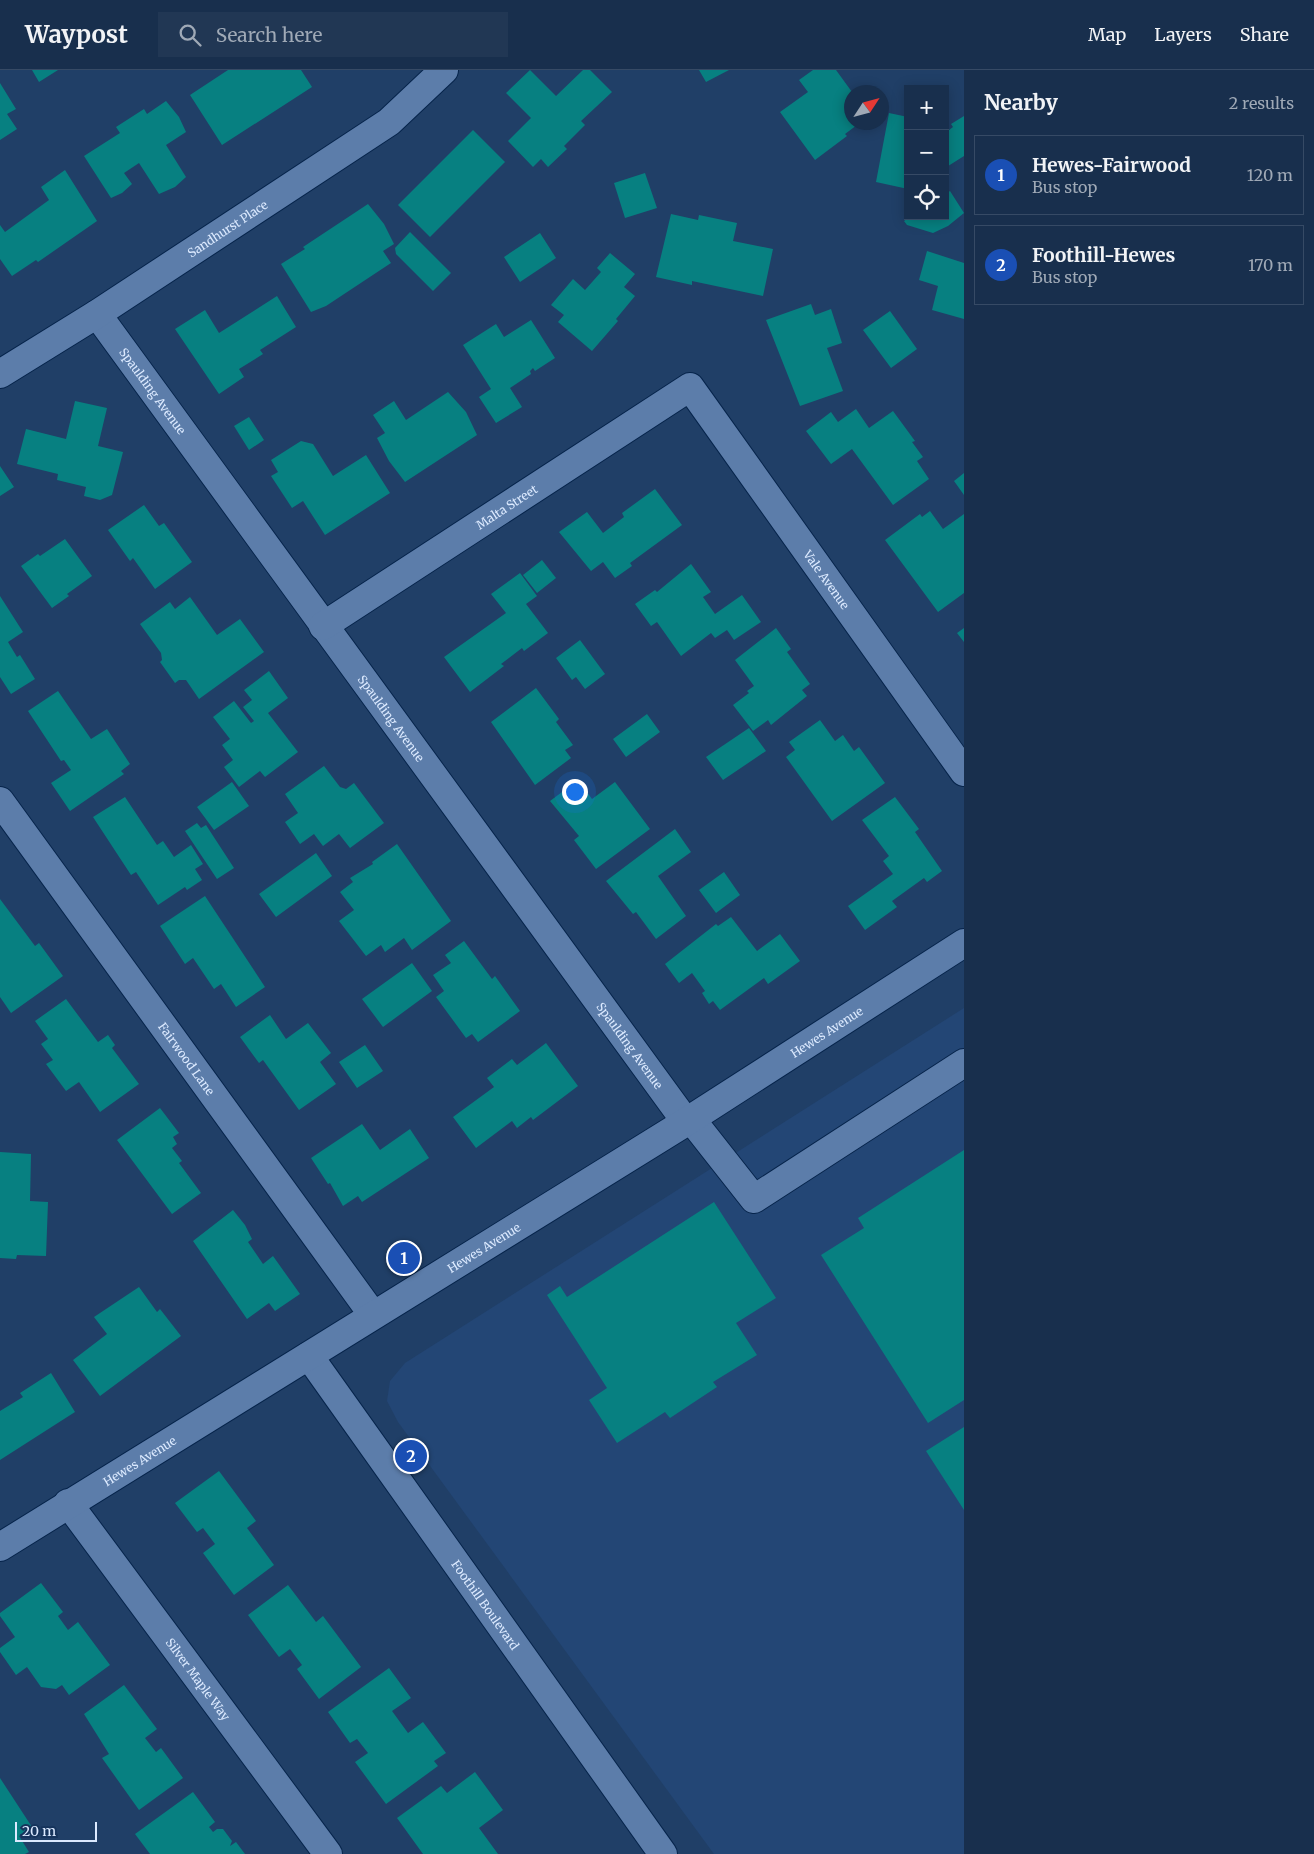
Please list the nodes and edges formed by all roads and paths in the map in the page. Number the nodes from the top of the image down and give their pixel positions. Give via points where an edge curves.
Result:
1 (444, 70) edge
2 (97, 314) junction
3 (0, 374) edge
4 (690, 387) joint
5 (323, 626) junction
6 (964, 772) edge
7 (0, 801) edge
8 (964, 944) edge
9 (964, 1063) edge
10 (689, 1120) junction
11 (373, 1315) junction
12 (309, 1356) junction
13 (68, 1503) junction
14 (0, 1547) edge
15 (328, 1854) edge
16 (663, 1854) edge

1 - 2 street, Sandhurst Place via 389,122
2 - 3 street, Sandhurst Place
2 - 5 street, Spaulding Avenue
4 - 5 street, Malta Street
4 - 6 street, Vale Avenue
5 - 10 street, Spaulding Avenue
7 - 11 street, Fairwood Lane
8 - 10 street, Hewes Avenue
9 - 10 street, Spaulding Avenue via 754,1199
10 - 11 street, Hewes Avenue
11 - 12 street, Hewes Avenue
12 - 13 street, Hewes Avenue
12 - 16 street, Foothill Boulevard
13 - 14 street, Hewes Avenue
13 - 15 street, Silver Maple Way

